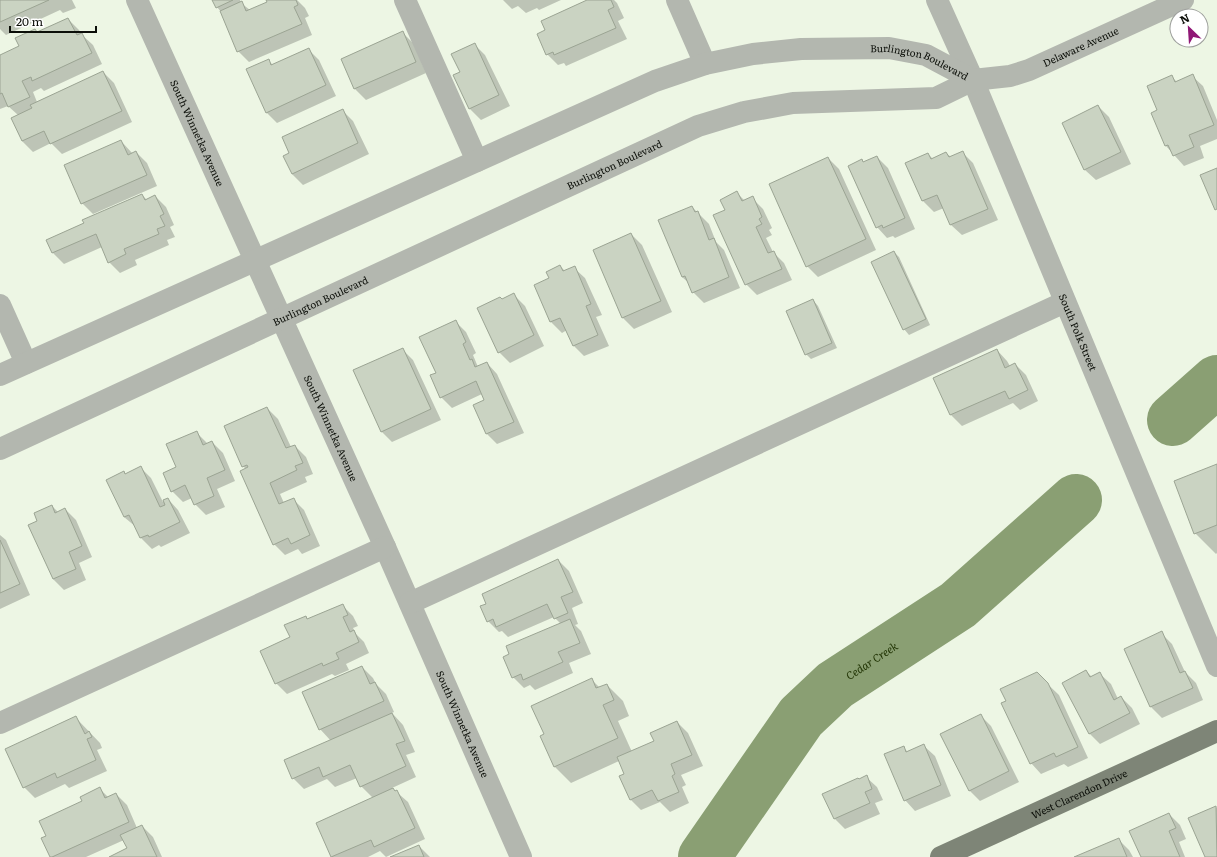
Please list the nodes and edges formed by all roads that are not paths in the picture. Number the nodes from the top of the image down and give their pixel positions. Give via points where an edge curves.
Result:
1 (137, 0) edge
2 (405, 0) edge
3 (677, 0) edge
4 (937, 0) edge
5 (1183, 0) edge
6 (705, 64) junction
7 (973, 80) junction
8 (477, 161) junction
9 (255, 262) junction
10 (1065, 302) junction
11 (0, 305) edge
12 (282, 319) junction
13 (26, 363) junction
14 (0, 375) edge
15 (0, 449) edge
16 (385, 547) junction
17 (410, 603) junction
18 (1217, 666) edge
19 (0, 723) edge
20 (1217, 731) edge
21 (521, 857) edge
22 (941, 857) edge

1 - 9 street, South Winnetka Avenue
2 - 8 street
3 - 6 street
4 - 7 street, South Polk Street
5 - 7 street, Delaware Avenue via 1029,70 1010,76
6 - 7 street, Burlington Boulevard via 753,54 888,48 926,55
6 - 8 street, Burlington Boulevard via 655,81
7 - 10 street, South Polk Street
7 - 12 street, Burlington Boulevard via 936,98 793,103 744,112 698,126
8 - 9 street, Burlington Boulevard
9 - 12 street, South Winnetka Avenue
9 - 13 street, Burlington Boulevard
10 - 17 street
10 - 18 street, South Polk Street
11 - 13 street
12 - 15 street, Burlington Boulevard
12 - 16 street, South Winnetka Avenue
13 - 14 street, Burlington Boulevard
16 - 17 street, South Winnetka Avenue
16 - 19 street
17 - 21 street, South Winnetka Avenue
20 - 22 main road, West Clarendon Drive

